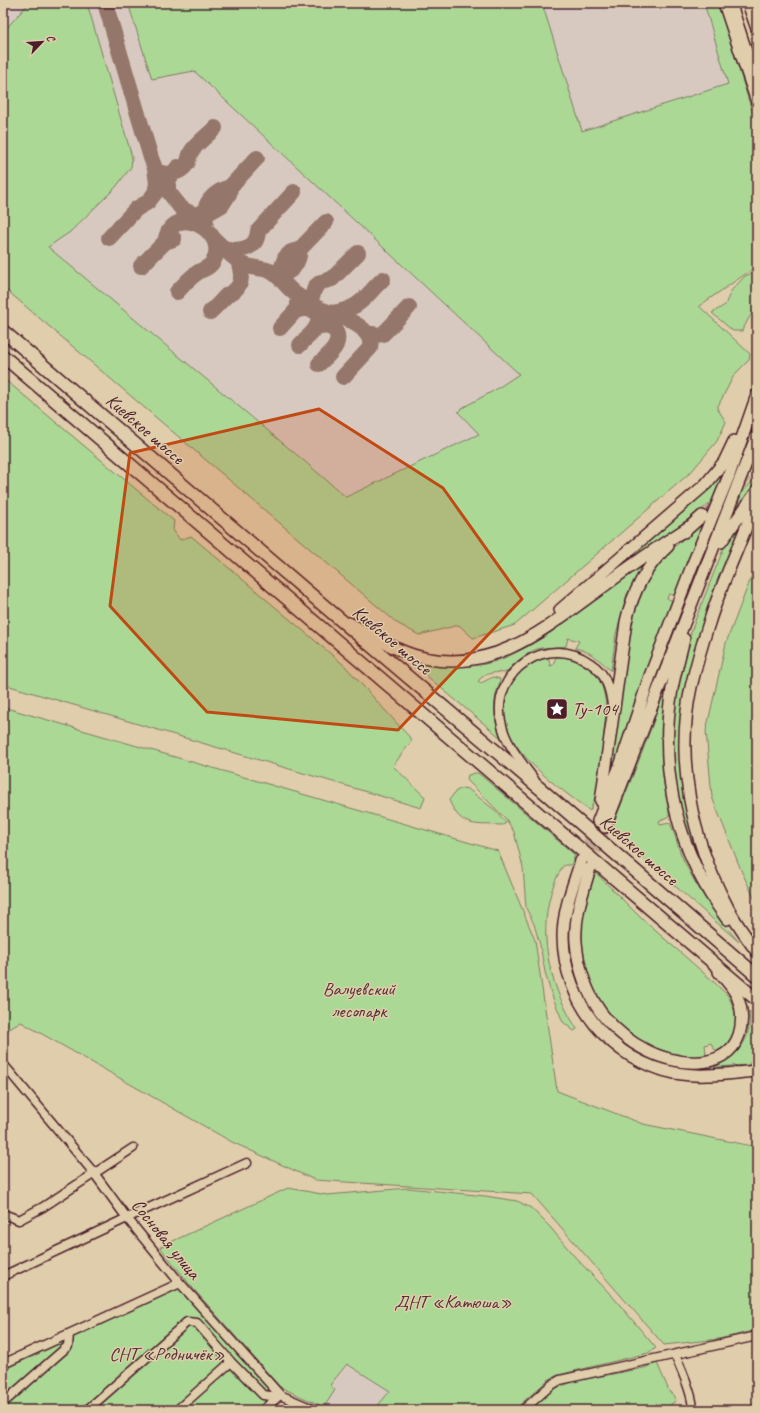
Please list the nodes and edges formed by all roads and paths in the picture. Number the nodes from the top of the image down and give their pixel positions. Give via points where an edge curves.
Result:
1 (724, 3) edge
2 (732, 3) edge
3 (748, 3) edge
4 (757, 29) edge
5 (757, 80) edge
6 (757, 102) edge
7 (3, 331) edge
8 (3, 356) edge
9 (757, 395) edge
10 (753, 407) junction
11 (757, 435) edge
12 (757, 491) edge
13 (757, 499) edge
14 (702, 516) tunnel mouth
15 (689, 527) junction
16 (707, 567) junction
17 (692, 603) junction
18 (336, 616) junction
19 (523, 642) junction
20 (613, 713) junction
21 (543, 791) junction
22 (602, 824) junction
23 (757, 953) edge
24 (709, 958) junction
25 (757, 976) edge
26 (757, 1000) edge
27 (5, 1067) edge
28 (757, 1071) edge
29 (133, 1148) dead end
30 (248, 1163) dead end
31 (94, 1173) junction
32 (3, 1214) edge
33 (126, 1218) junction
34 (3, 1276) edge
35 (180, 1283) junction
36 (69, 1334) junction
37 (757, 1336) edge
38 (675, 1355) junction
39 (231, 1362) junction
40 (3, 1364) edge
41 (280, 1395) junction
42 (3, 1403) edge
43 (757, 1408) edge
44 (87, 1410) edge
45 (177, 1410) edge
46 (263, 1410) edge
47 (315, 1410) edge
48 (523, 1410) edge
49 (693, 1410) edge
50 (754, 1410) edge

1 - 6 main road
2 - 5 street
3 - 4 main road
7 - 18 highway, Киевское шоссе
8 - 24 highway, Киевское шоссе
9 - 10 main road
10 - 19 main road via 727,458 706,484
10 - 22 main road via 728,478 650,676
11 - 16 main road
12 - 16 main road
13 - 23 main road via 709,622 691,688 685,745 693,816 705,859 725,904
14 - 15 main road
15 - 19 main road
15 - 20 main road via 654,560 629,604
16 - 17 main road
17 - 22 main road via 635,754
17 - 23 main road via 672,688 669,719 669,766 674,805 684,842 706,887 728,921
18 - 19 main road via 404,652 434,659 460,661 481,658
18 - 21 highway, Киевское шоссе
20 - 21 street via 610,692 604,676 580,657 566,652 548,652 527,661 515,670 505,684 501,696 501,721 510,746
20 - 22 main road
21 - 25 highway, Киевское шоссе
24 - 26 highway, Киевское шоссе
24 - 28 main road via 735,993 742,1015 738,1038 731,1048 713,1060 687,1062 654,1054 630,1041 612,1026 596,1005 584,980 578,958 576,925 586,864 566,912 564,945 569,973 578,1000 599,1030 624,1052 667,1071 703,1075
27 - 31 street, Сосновая улица
29 - 31 street
30 - 33 street
31 - 32 street via 19,1220
31 - 33 street, Сосновая улица
33 - 34 street
33 - 35 street, Сосновая улица
35 - 36 street
35 - 41 street, Сосновая улица
36 - 40 street
36 - 42 street via 68,1346
37 - 38 street
38 - 48 street via 560,1380
38 - 49 street
39 - 41 street via 263,1395
39 - 44 street via 197,1323 187,1322
39 - 45 street
41 - 46 street
41 - 47 street, Сосновая улица
43 - 50 street

